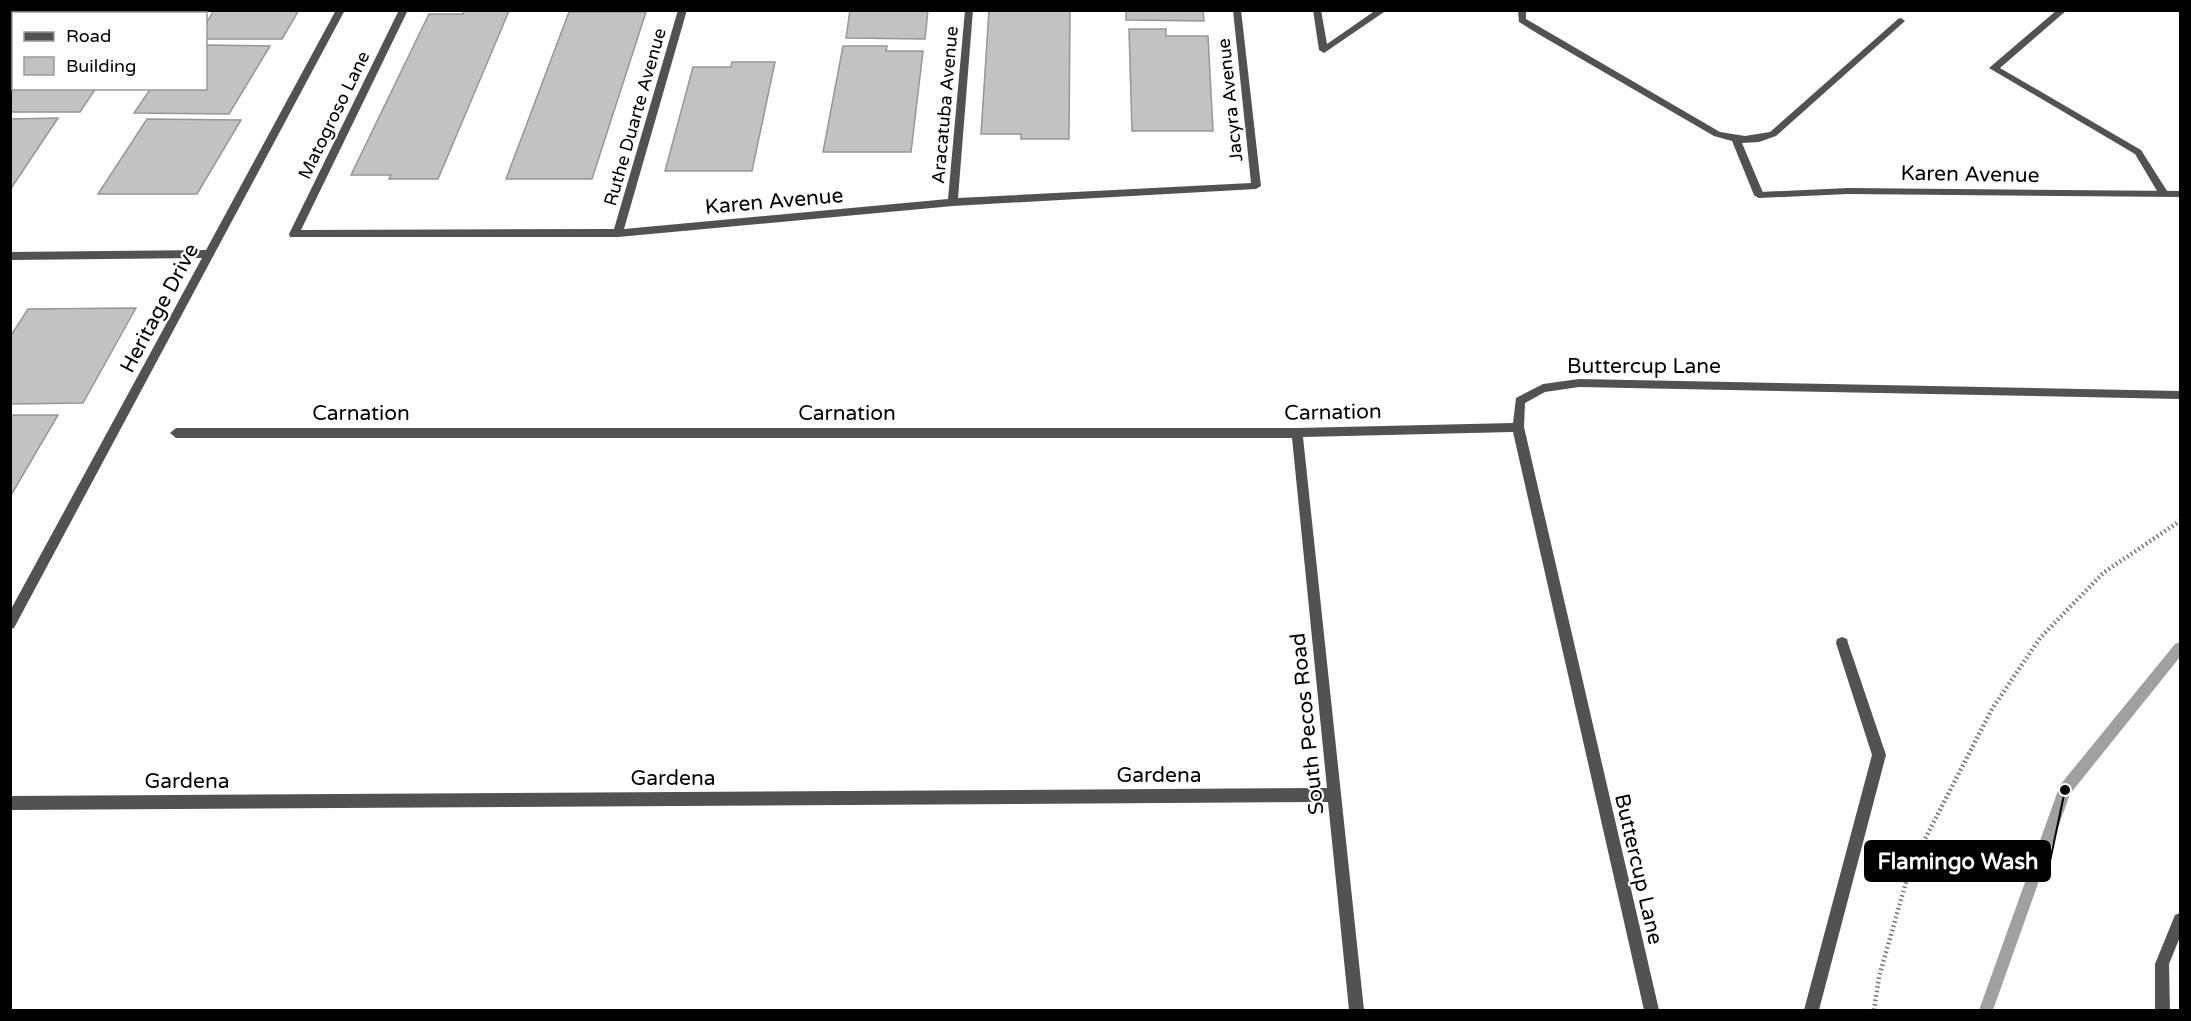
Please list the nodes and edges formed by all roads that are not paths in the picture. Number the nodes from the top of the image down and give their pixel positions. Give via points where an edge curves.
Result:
1 (341, 10) edge
2 (404, 10) edge
3 (683, 10) edge
4 (969, 10) edge
5 (1237, 10) edge
6 (1317, 10) edge
7 (1383, 10) edge
8 (1522, 10) edge
9 (2063, 10) edge
10 (1901, 21) dead end
11 (1736, 140) junction
12 (1256, 186) joint
13 (2164, 194) junction
14 (2181, 194) edge
15 (953, 202) junction
16 (618, 233) junction
17 (294, 234) joint
18 (210, 254) junction
19 (10, 256) edge
20 (2181, 395) edge
21 (1518, 427) junction
22 (176, 433) dead end
23 (1297, 433) junction
24 (10, 624) edge
25 (1842, 643) dead end
26 (1335, 795) junction
27 (10, 803) edge
28 (2181, 920) edge
29 (1357, 1011) edge
30 (1652, 1011) edge
31 (1810, 1011) edge
32 (2162, 1011) edge

1 - 18 street, Heritage Drive
2 - 17 street, Matogroso Lane
3 - 16 street, Ruthe Duarte Avenue
4 - 15 street, Aracatuba Avenue
5 - 12 street, Jacyra Avenue
6 - 7 street via 1323,50
8 - 11 street via 1522,20 1543,33 1717,134
9 - 13 street via 1994,68 2138,152
10 - 11 street via 1773,134 1756,141
11 - 13 street, Karen Avenue via 1759,195 1848,191
12 - 15 street, Karen Avenue
13 - 14 street, Karen Avenue
15 - 16 street, Karen Avenue
16 - 17 street, Karen Avenue
18 - 19 street
18 - 24 street, Heritage Drive
20 - 21 street, Buttercup Lane via 1579,383 1542,388 1520,401
21 - 23 street, Carnation
21 - 30 street, Buttercup Lane
22 - 23 street, Carnation
23 - 26 street, South Pecos Road
25 - 31 street via 1879,755
26 - 27 street, Gardena
26 - 29 street, South Pecos Road
28 - 32 street via 2162,963

